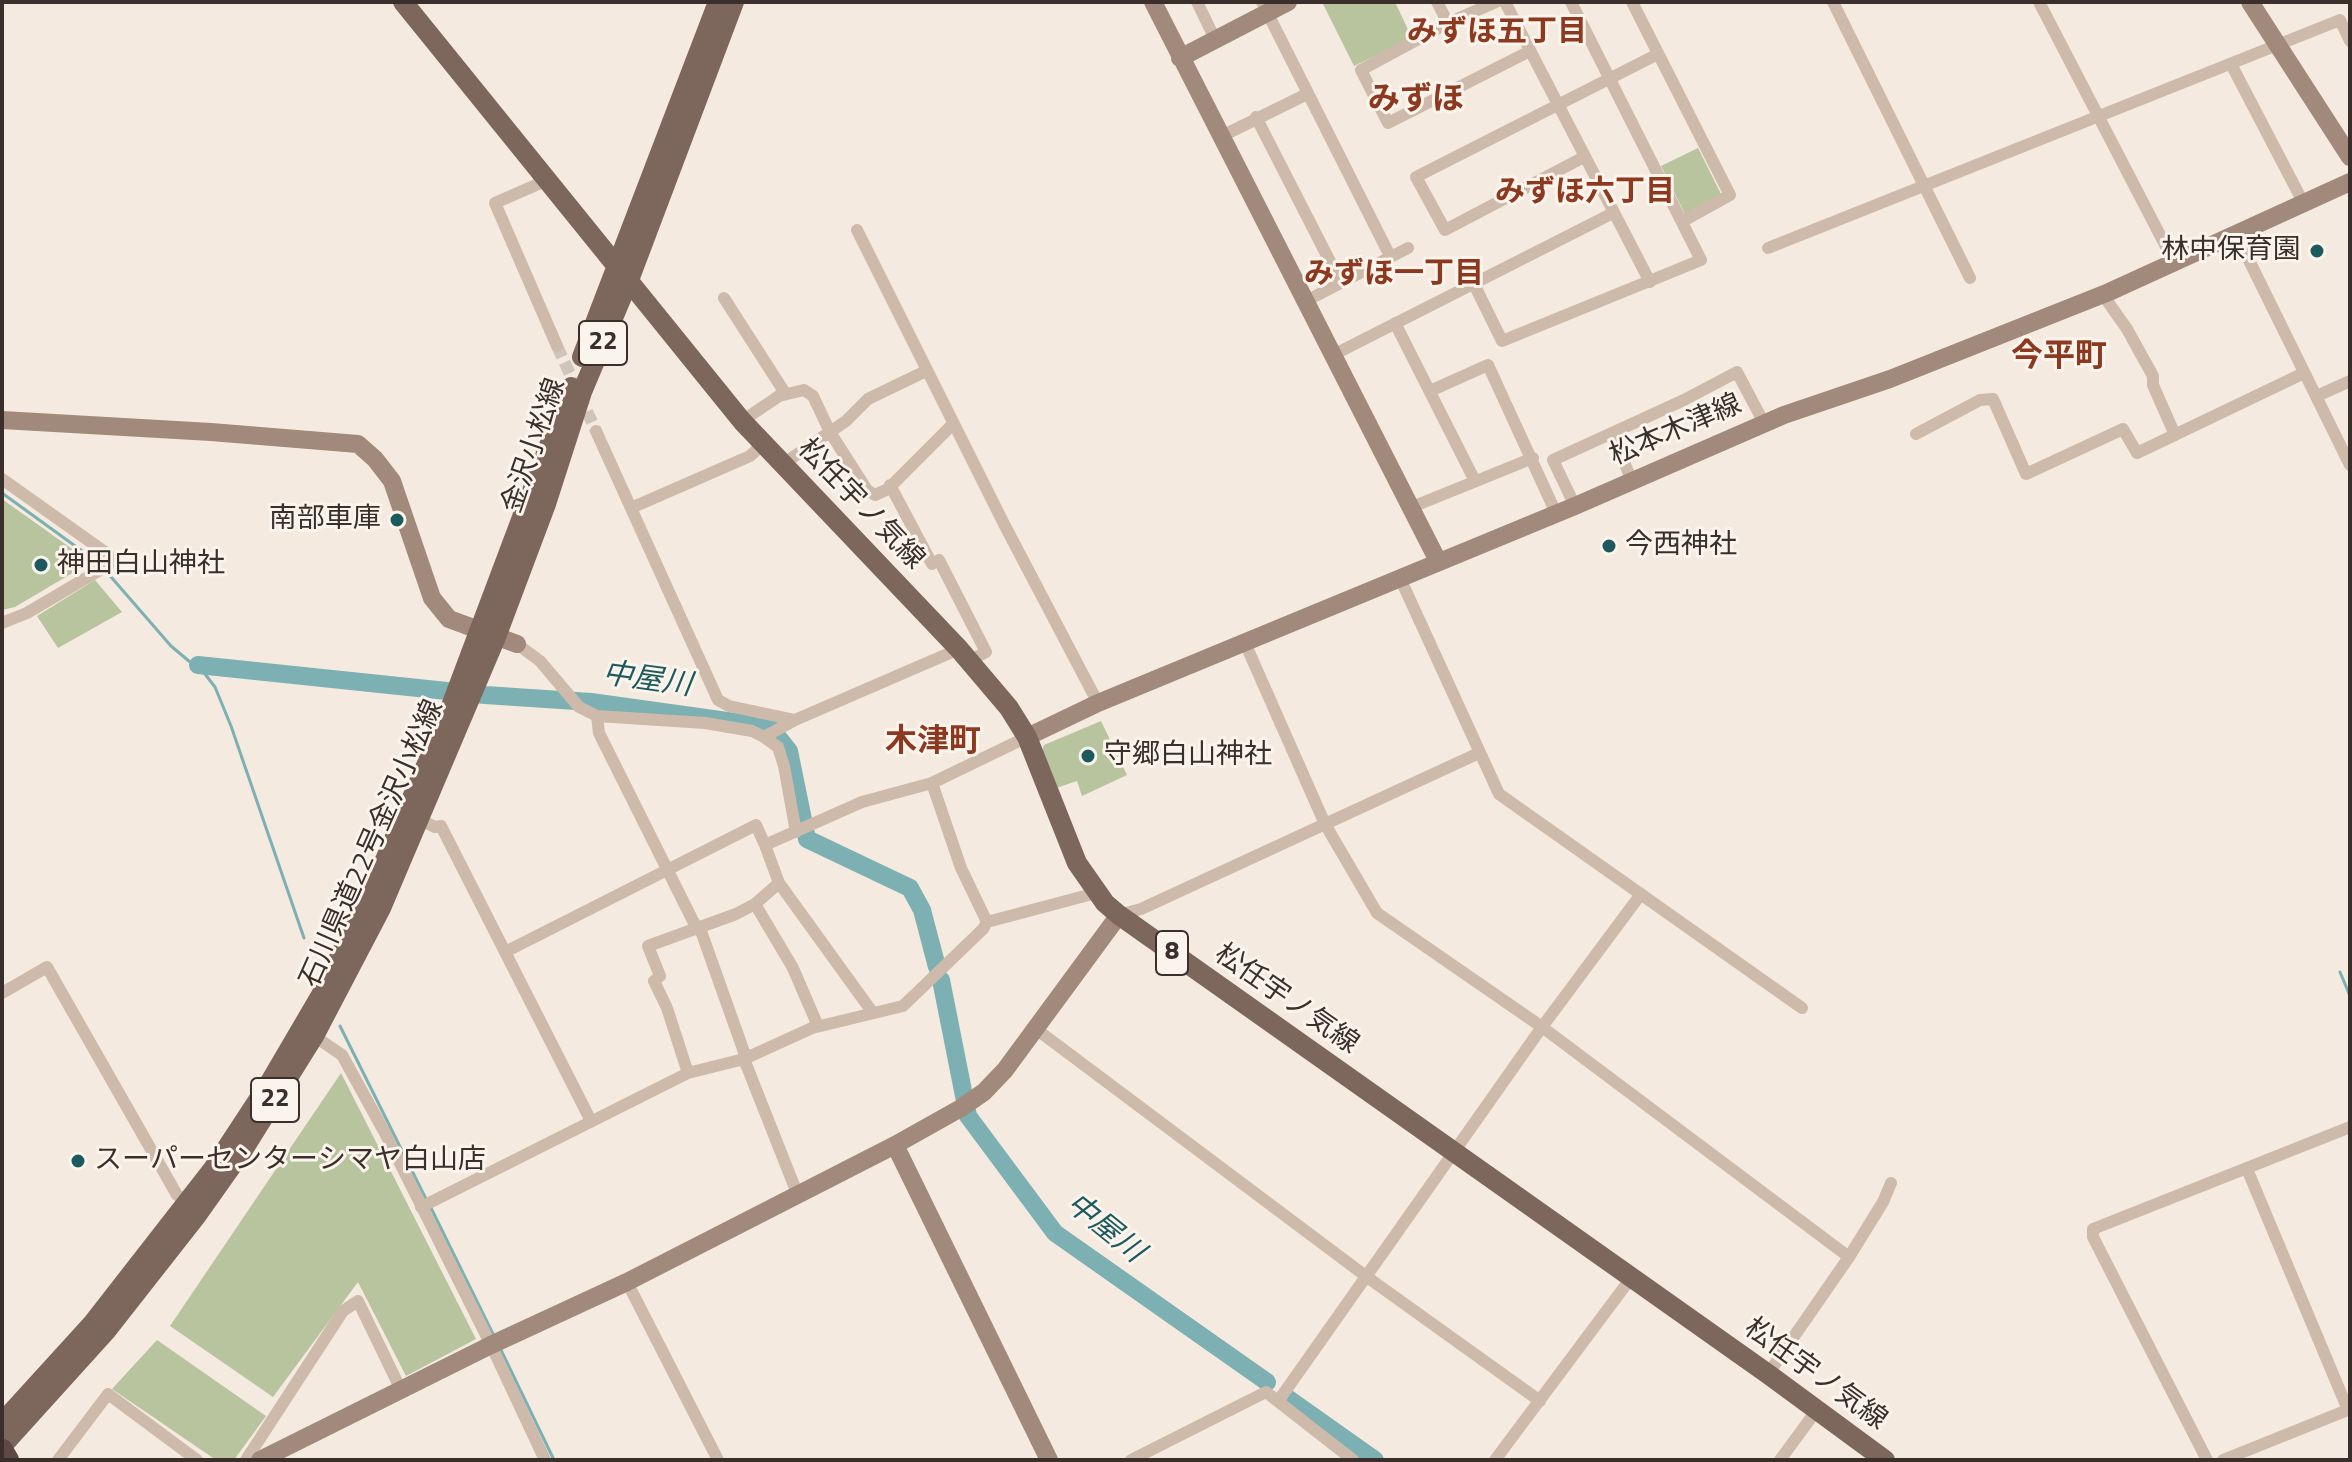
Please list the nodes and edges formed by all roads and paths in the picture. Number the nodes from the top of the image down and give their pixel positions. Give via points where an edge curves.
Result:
1 (403, 2) edge
2 (718, 2) edge
3 (734, 2) edge
4 (1153, 2) edge
5 (1197, 2) edge
6 (1288, 2) edge
7 (1437, 2) edge
8 (1496, 2) edge
9 (1505, 2) edge
10 (1571, 2) edge
11 (1632, 2) edge
12 (1833, 2) edge
13 (2039, 2) edge
14 (2250, 2) edge
15 (1264, 7) edge
16 (1448, 23) junction
17 (1215, 39) junction
18 (2350, 41) edge
19 (2278, 46) junction
20 (1530, 51) junction
21 (1658, 54) junction
22 (1180, 58) junction
23 (2231, 64) junction
24 (1610, 78) junction
25 (1307, 94) junction
26 (1558, 106) junction
27 (1256, 117) junction
28 (2098, 118) junction
29 (1220, 137) junction
30 (1584, 157) junction
31 (2350, 157) edge
32 (545, 181) junction
33 (2350, 182) edge
34 (1927, 186) junction
35 (2304, 204) junction
36 (1613, 213) junction
37 (1683, 221) junction
38 (857, 230) dead end
39 (2236, 234) junction
40 (1408, 248) dead end
41 (1768, 248) dead end
42 (1390, 256) junction
43 (2174, 262) junction
44 (623, 274) junction
45 (1970, 278) dead end
46 (1650, 282) junction
47 (1341, 283) junction
48 (1474, 284) junction
49 (2103, 295) junction
50 (724, 298) dead end
51 (1306, 301) junction
52 (1395, 323) junction
53 (557, 346) tunnel mouth
54 (1333, 355) junction
55 (926, 371) junction
56 (2304, 373) junction
57 (2350, 381) edge
58 (1430, 391) junction
59 (785, 393) junction
60 (2317, 396) junction
61 (2, 420) edge
62 (742, 421) junction
63 (1764, 423) junction
64 (953, 424) junction
65 (596, 431) tunnel mouth
66 (830, 432) junction
67 (1612, 434) junction
68 (1916, 434) dead end
69 (2175, 435) junction
70 (763, 444) junction
71 (2347, 450) edge
72 (1533, 458) junction
73 (783, 464) junction
74 (2350, 465) edge
75 (2, 479) edge
76 (1475, 481) junction
77 (1632, 481) junction
78 (890, 485) junction
79 (1575, 506) junction
80 (1412, 507) junction
81 (631, 508) junction
82 (1556, 513) junction
83 (1438, 561) junction
84 (1400, 578) junction
85 (2, 623) edge
86 (487, 634) junction
87 (1245, 643) junction
88 (517, 644) joint
89 (964, 655) junction
90 (464, 693) junction
91 (1098, 703) junction
92 (597, 716) junction
93 (795, 720) junction
94 (772, 732) junction
95 (1027, 737) junction
96 (1479, 753) junction
97 (932, 783) junction
98 (418, 819) junction
99 (1325, 824) junction
100 (802, 829) junction
101 (765, 845) junction
102 (668, 871) junction
103 (779, 883) junction
104 (1096, 893) junction
105 (1641, 894) junction
106 (755, 904) junction
107 (1119, 915) junction
108 (987, 922) junction
109 (697, 927) junction
110 (505, 952) junction
111 (2, 993) edge
112 (1802, 1008) dead end
113 (873, 1013) junction
114 (818, 1026) junction
115 (1542, 1027) junction
116 (1036, 1029) junction
117 (314, 1036) junction
118 (744, 1059) junction
119 (688, 1073) junction
120 (591, 1121) junction
121 (2350, 1127) edge
122 (895, 1145) junction
123 (1454, 1153) junction
124 (2247, 1169) junction
125 (1891, 1183) dead end
126 (797, 1193) junction
127 (188, 1201) junction
128 (426, 1204) junction
129 (1849, 1257) junction
130 (1367, 1277) junction
131 (1631, 1278) junction
132 (627, 1282) junction
133 (495, 1343) junction
134 (1768, 1374) junction
135 (401, 1390) junction
136 (1279, 1400) junction
137 (1540, 1401) junction
138 (2349, 1410) edge
139 (1816, 1411) junction
140 (2, 1423) edge
141 (2, 1448) edge
142 (66, 1457) edge
143 (8, 1460) edge
144 (197, 1460) edge
145 (246, 1460) edge
146 (260, 1460) edge
147 (545, 1460) edge
148 (718, 1460) edge
149 (1049, 1460) edge
150 (1131, 1460) edge
151 (1353, 1460) edge
152 (1495, 1460) edge
153 (1780, 1460) edge
154 (1885, 1460) edge
155 (2207, 1460) edge
156 (2223, 1460) edge

1 - 32 main road, 松任宇ノ気線
2 - 44 main road, 金沢小松線 / 22 via 678,103
3 - 44 main road, 金沢小松線 / 22
4 - 22 street
5 - 17 street
6 - 15 street
7 - 16 street
8 - 16 street
9 - 20 street
10 - 24 street
11 - 21 street
12 - 34 street
13 - 28 street
14 - 19 street
15 - 17 street
15 - 25 street
16 - 20 street via 1361,70 1388,123
17 - 22 street
18 - 19 street via 2340,20
19 - 23 street
19 - 31 street
20 - 26 street
21 - 24 street
21 - 37 street via 1730,195
22 - 29 street
23 - 28 street
23 - 35 street
24 - 26 street
24 - 37 street
25 - 27 street
25 - 42 street
26 - 30 street
26 - 30 street via 1416,177 1445,230
27 - 29 street
27 - 47 street
28 - 34 street
28 - 43 street
29 - 51 street
30 - 36 street
32 - 44 main road, 松任宇ノ気線
32 - 53 street via 495,203
33 - 35 street, 松本木津線
34 - 41 street
34 - 45 street
35 - 39 street, 松本木津線
36 - 46 street
36 - 48 street
37 - 46 street via 1701,260
38 - 55 street
39 - 43 street, 松本木津線
39 - 56 street
40 - 42 street
42 - 47 street
43 - 49 street, 松本木津線
44 - 62 main road, 松任宇ノ気線 / 8
44 - 86 main road, 金沢小松線 / 22 via 551,489
46 - 48 street via 1502,341
47 - 51 street
48 - 52 street
49 - 63 street, 松本木津線
49 - 69 street via 2153,376
50 - 59 street
51 - 54 street
52 - 54 street
52 - 58 street
54 - 80 street
55 - 64 street
55 - 66 street via 868,399
56 - 60 street
56 - 69 street
57 - 60 street
58 - 72 street via 1488,365
58 - 76 street
59 - 62 street
59 - 66 street via 804,390 813,396
60 - 71 street
61 - 86 street via 358,444 392,481 432,598 449,619
62 - 70 main road, 松任宇ノ気線 / 8
63 - 67 street via 1737,372
63 - 77 street, 松本木津線
64 - 78 street
64 - 91 street
65 - 81 street
66 - 73 street
66 - 78 street via 867,490 875,495
67 - 77 street
67 - 79 street via 1553,460
68 - 69 street via 1980,400 1993,399 2026,474 2123,429 2137,453
70 - 73 main road, 松任宇ノ気線 / 8
70 - 81 street via 750,456
71 - 74 street
72 - 76 street
72 - 82 street
73 - 89 main road, 松任宇ノ気線 / 8
75 - 85 street via 109,555 110,564
76 - 80 street
77 - 79 street, 松本木津線
78 - 89 street via 986,652
79 - 82 street, 松本木津線
80 - 83 street
81 - 93 street via 718,700
82 - 83 street, 松本木津線
83 - 84 street, 松本木津線
84 - 87 street, 松本木津線
84 - 96 street
86 - 88 street
86 - 90 main road, 金沢小松線 / 22
87 - 91 street, 松本木津線
87 - 99 street
88 - 92 street via 540,661 579,707
89 - 93 street
89 - 95 main road, 松任宇ノ気線 / 8
90 - 98 main road, 石川県道22号金沢小松線 / 22
90 - 127 main road, 石川県道22号金沢小松線 / 22 via 321,995 262,1094
91 - 95 street, 松本木津線
92 - 94 street
92 - 102 street via 599,733
93 - 94 street
94 - 100 street
95 - 97 street
95 - 104 main road, 松任宇ノ気線 / 8 via 1077,863
96 - 99 street
96 - 105 street via 1499,794
97 - 100 street via 862,802
97 - 108 street via 961,868
98 - 110 street via 441,826
98 - 117 main road, 石川県道22号金沢小松線 / 22 via 381,908
99 - 107 street
99 - 115 street via 1377,913
100 - 101 street
101 - 102 street via 756,825
101 - 103 street
102 - 109 street
102 - 110 street
103 - 106 street
103 - 113 street
104 - 107 main road, 松任宇ノ気線 / 8
104 - 108 street
105 - 112 street
105 - 115 street
106 - 109 street
106 - 114 street via 793,968
107 - 116 street
107 - 123 main road, 松任宇ノ気線 / 8
108 - 113 street via 903,1006
109 - 118 street
109 - 119 street via 648,946 660,976 654,981
110 - 120 street
111 - 127 street via 47,967 177,1195
113 - 114 street
114 - 118 street
115 - 123 street
115 - 129 street
116 - 122 street via 984,1092
116 - 130 street
117 - 128 street via 342,1055
117 - 141 main road, 石川県道22号金沢小松線 / 22 via 197,1215 106,1331
118 - 119 street
118 - 126 street
119 - 120 street
120 - 128 street
121 - 124 street
122 - 126 street
122 - 149 street
123 - 130 street
123 - 131 main road, 松任宇ノ気線 / 8
124 - 138 street
124 - 155 street via 2093,1229
125 - 129 street
126 - 132 street
127 - 140 main road, 石川県道22号金沢小松線 / 22 via 93,1323
128 - 133 street
129 - 134 street
130 - 136 street
130 - 137 street
131 - 134 main road, 松任宇ノ気線 / 8
131 - 137 street
132 - 133 street
132 - 148 street
133 - 135 street
133 - 147 street
134 - 139 main road, 松任宇ノ気線 / 8
135 - 145 street via 358,1301 343,1311
135 - 146 street
136 - 150 street via 1266,1392
136 - 151 street
137 - 152 street
138 - 156 street
139 - 153 street
139 - 154 main road, 松任宇ノ気線 / 8
141 - 143 highway
142 - 144 street via 108,1394

